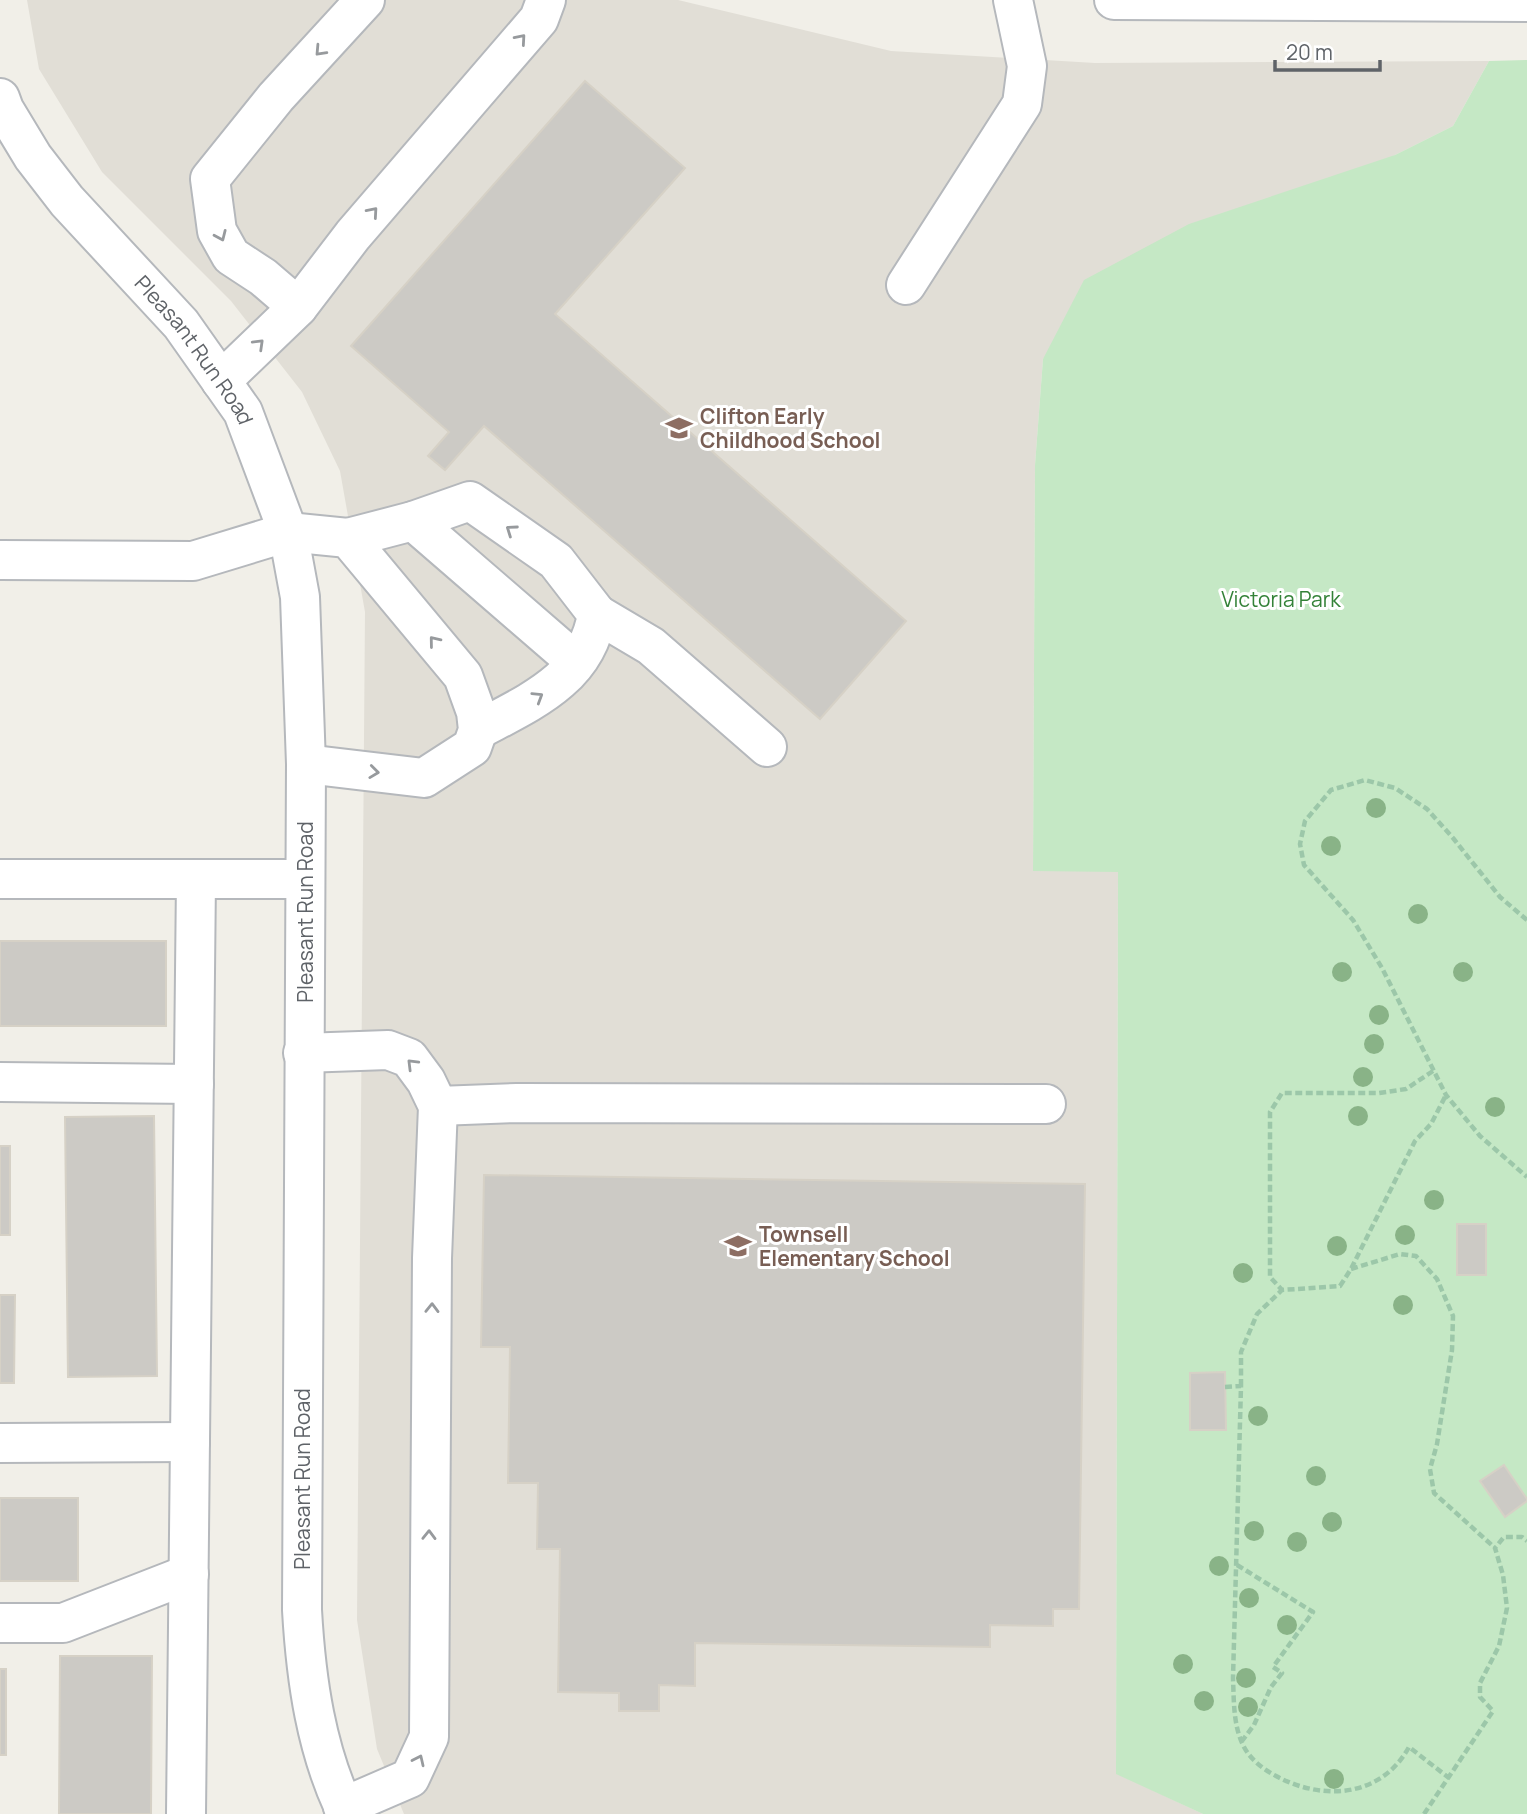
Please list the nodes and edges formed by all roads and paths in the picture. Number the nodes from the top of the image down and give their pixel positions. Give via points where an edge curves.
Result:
1 (365, 0) edge
2 (546, 0) edge
3 (1013, 0) edge
4 (1114, 0) edge
5 (1336, 1) edge
6 (1527, 2) edge
7 (0, 98) edge
8 (906, 285) dead end
9 (298, 307) junction
10 (220, 381) junction
11 (413, 521) junction
12 (288, 532) junction
13 (348, 537) junction
14 (0, 560) edge
15 (597, 614) junction
16 (576, 662) junction
17 (478, 730) junction
18 (767, 747) dead end
19 (306, 764) junction
20 (0, 879) edge
21 (196, 879) junction
22 (305, 879) junction
23 (1527, 920) edge
24 (303, 1053) junction
25 (1433, 1071) junction
26 (0, 1082) edge
27 (194, 1084) junction
28 (1446, 1094) junction
29 (1046, 1104) dead end
30 (438, 1106) junction
31 (1527, 1177) edge
32 (1351, 1269) junction
33 (1282, 1290) junction
34 (1241, 1386) junction
35 (1225, 1387) dead end
36 (190, 1442) junction
37 (0, 1443) edge
38 (1527, 1541) edge
39 (1495, 1548) junction
40 (1236, 1565) junction
41 (189, 1574) junction
42 (0, 1623) edge
43 (1242, 1741) junction
44 (1449, 1778) junction
45 (345, 1810) edge
46 (186, 1814) edge
47 (1424, 1814) edge

1 -> 9 street via 210,178 217,231 231,256
9 -> 2 street via 539,19
3 - 8 street via 1027,66 1022,104
4 - 5 street
5 - 6 street
7 - 10 street, Pleasant Run Road via 33,157 181,324
10 -> 9 street
10 - 12 street, Pleasant Run Road via 243,412
11 - 13 street
15 -> 11 street via 556,561 470,502
11 - 16 street
12 - 13 street
12 - 14 street via 193,561
12 - 19 street, Pleasant Run Road via 299,597
17 -> 13 street via 477,712 463,676
15 - 16 street via 585,653
15 - 18 street via 652,646
17 -> 16 street via 544,695
19 -> 17 street via 424,778 472,747
19 - 22 street, Pleasant Run Road
20 - 21 street
21 - 22 street
21 - 27 street
22 - 24 street, Pleasant Run Road
23 - 25 path via 1500,897 1427,809 1395,788 1365,780 1331,790 1305,821 1300,844 1304,864 1353,920
30 -> 24 street via 409,1058 388,1050
24 - 45 street, Pleasant Run Road via 304,1647 321,1743
25 - 28 path
25 - 33 path via 1406,1089 1282,1093 1270,1112 1270,1277
26 - 27 street
27 - 36 street
28 - 31 path via 1480,1136
28 - 32 path via 1431,1124 1415,1141
29 - 30 street
45 -> 30 street via 410,1778 429,1737 432,1258
32 - 33 path via 1340,1286
32 - 39 path via 1400,1254 1416,1256 1437,1279 1453,1316 1450,1363 1430,1469 1434,1493
33 - 34 path via 1257,1314 1241,1352
34 - 35 path
34 - 40 path
36 - 37 street
36 - 41 street
38 - 39 path via 1504,1536
39 - 44 path via 1507,1608 1499,1646 1479,1684 1480,1697 1493,1711
40 - 43 path via 1234,1715
40 - 43 path via 1313,1612 1273,1667 1282,1673
41 - 42 street via 63,1623
41 - 46 street
43 - 44 path via 1261,1768 1291,1784 1328,1793 1347,1792 1388,1772 1409,1747
44 - 47 path

